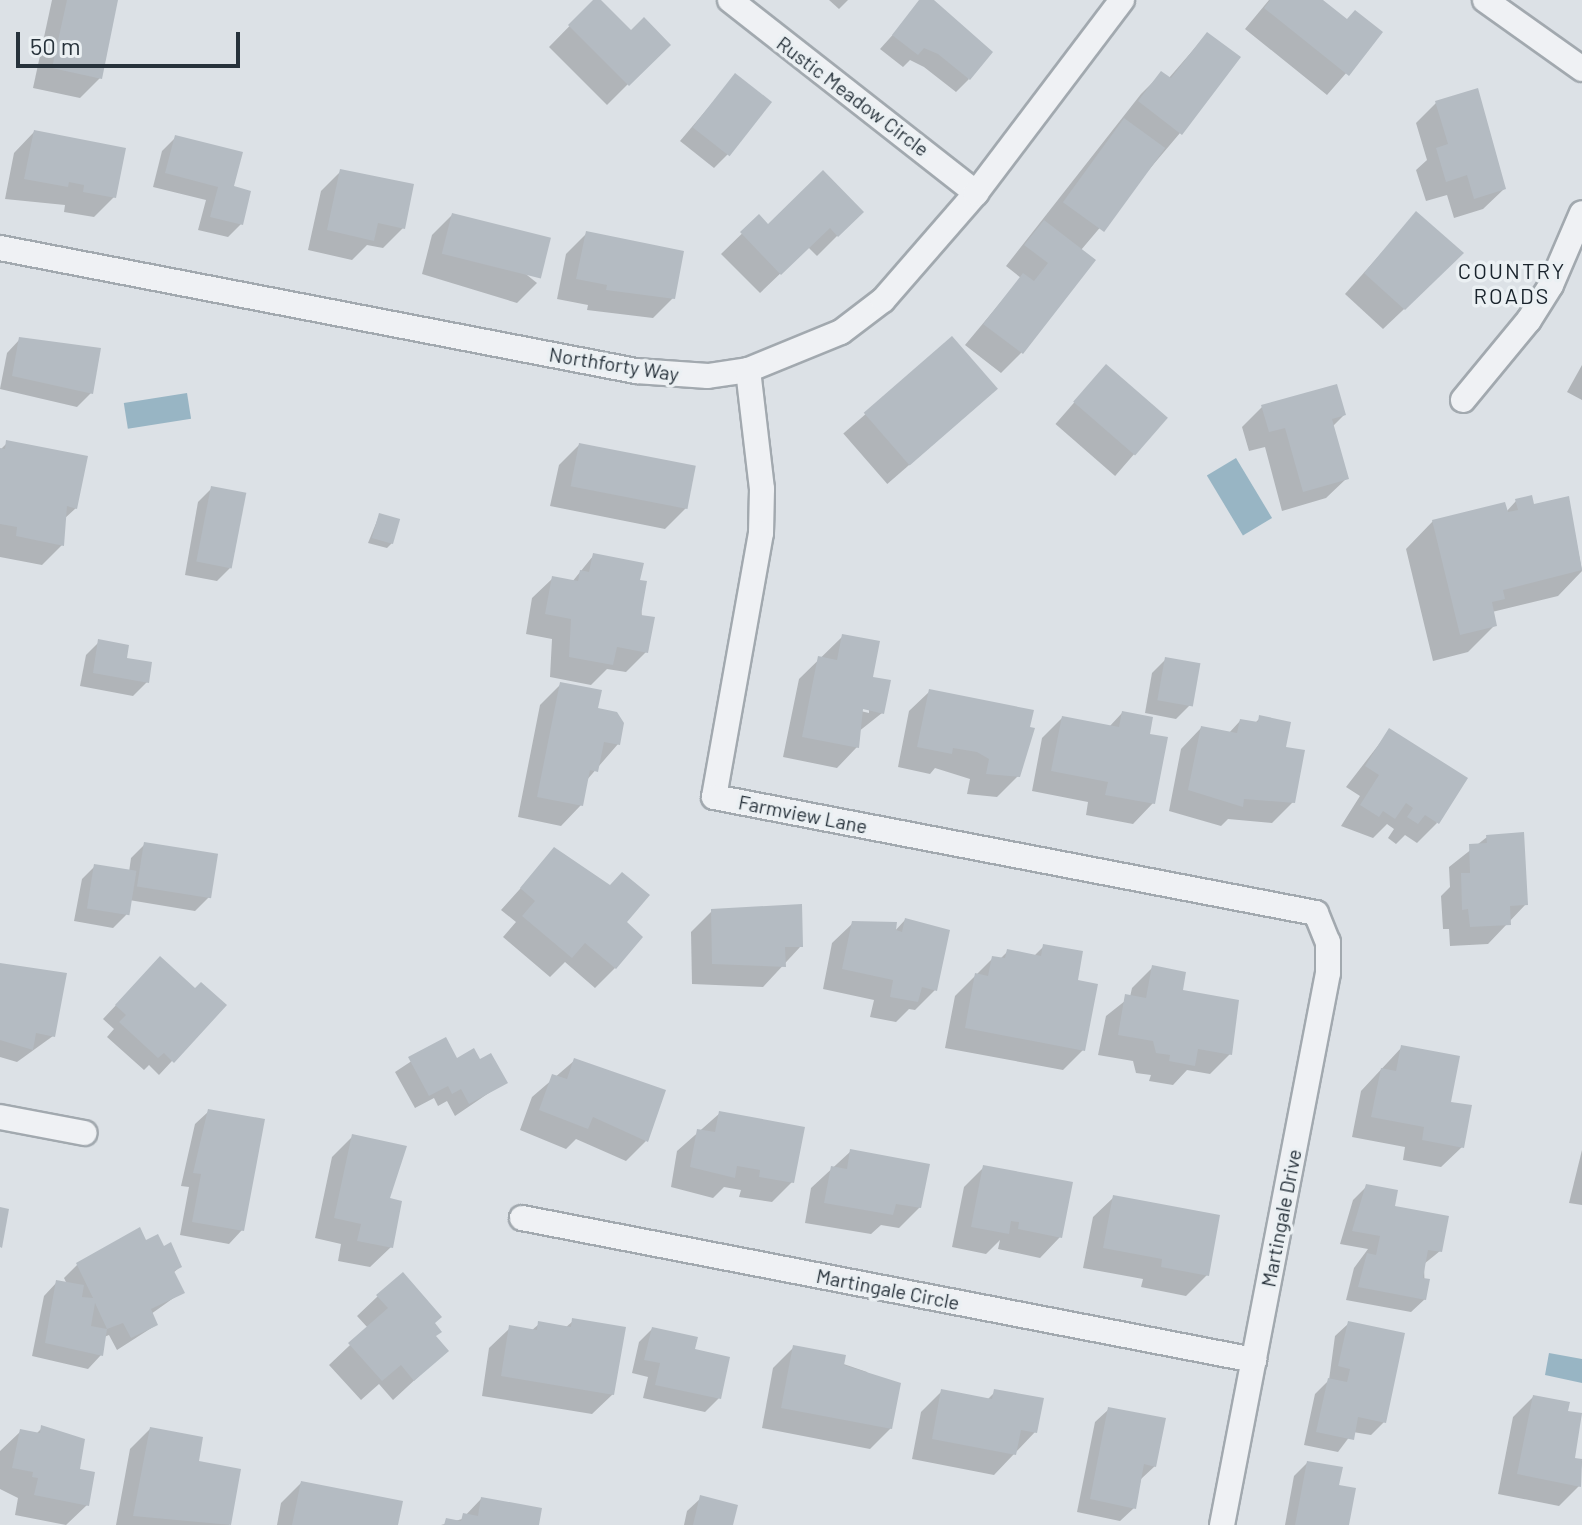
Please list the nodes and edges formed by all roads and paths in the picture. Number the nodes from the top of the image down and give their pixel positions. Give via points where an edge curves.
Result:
1 (730, 0) edge
2 (1122, 0) edge
3 (1485, 0) edge
4 (1582, 69) edge
5 (976, 193) junction
6 (1582, 213) edge
7 (0, 248) edge
8 (748, 370) junction
9 (1463, 400) dead end
10 (1316, 913) joint
11 (0, 1117) edge
12 (85, 1133) dead end
13 (522, 1218) dead end
14 (1254, 1360) junction
15 (1222, 1525) edge

1 - 5 street, Rustic Meadow Circle
2 - 5 street, Northforty Way
3 - 4 street
5 - 8 street, Northforty Way via 883,300 841,332
6 - 9 street via 1551,285 1529,320
7 - 8 street, Northforty Way via 636,371 708,376
8 - 10 street, Farmview Lane via 762,489 761,533 714,797
10 - 14 street, Martingale Drive via 1328,942 1328,973
11 - 12 street
13 - 14 street, Martingale Circle
14 - 15 street, Martingale Drive

